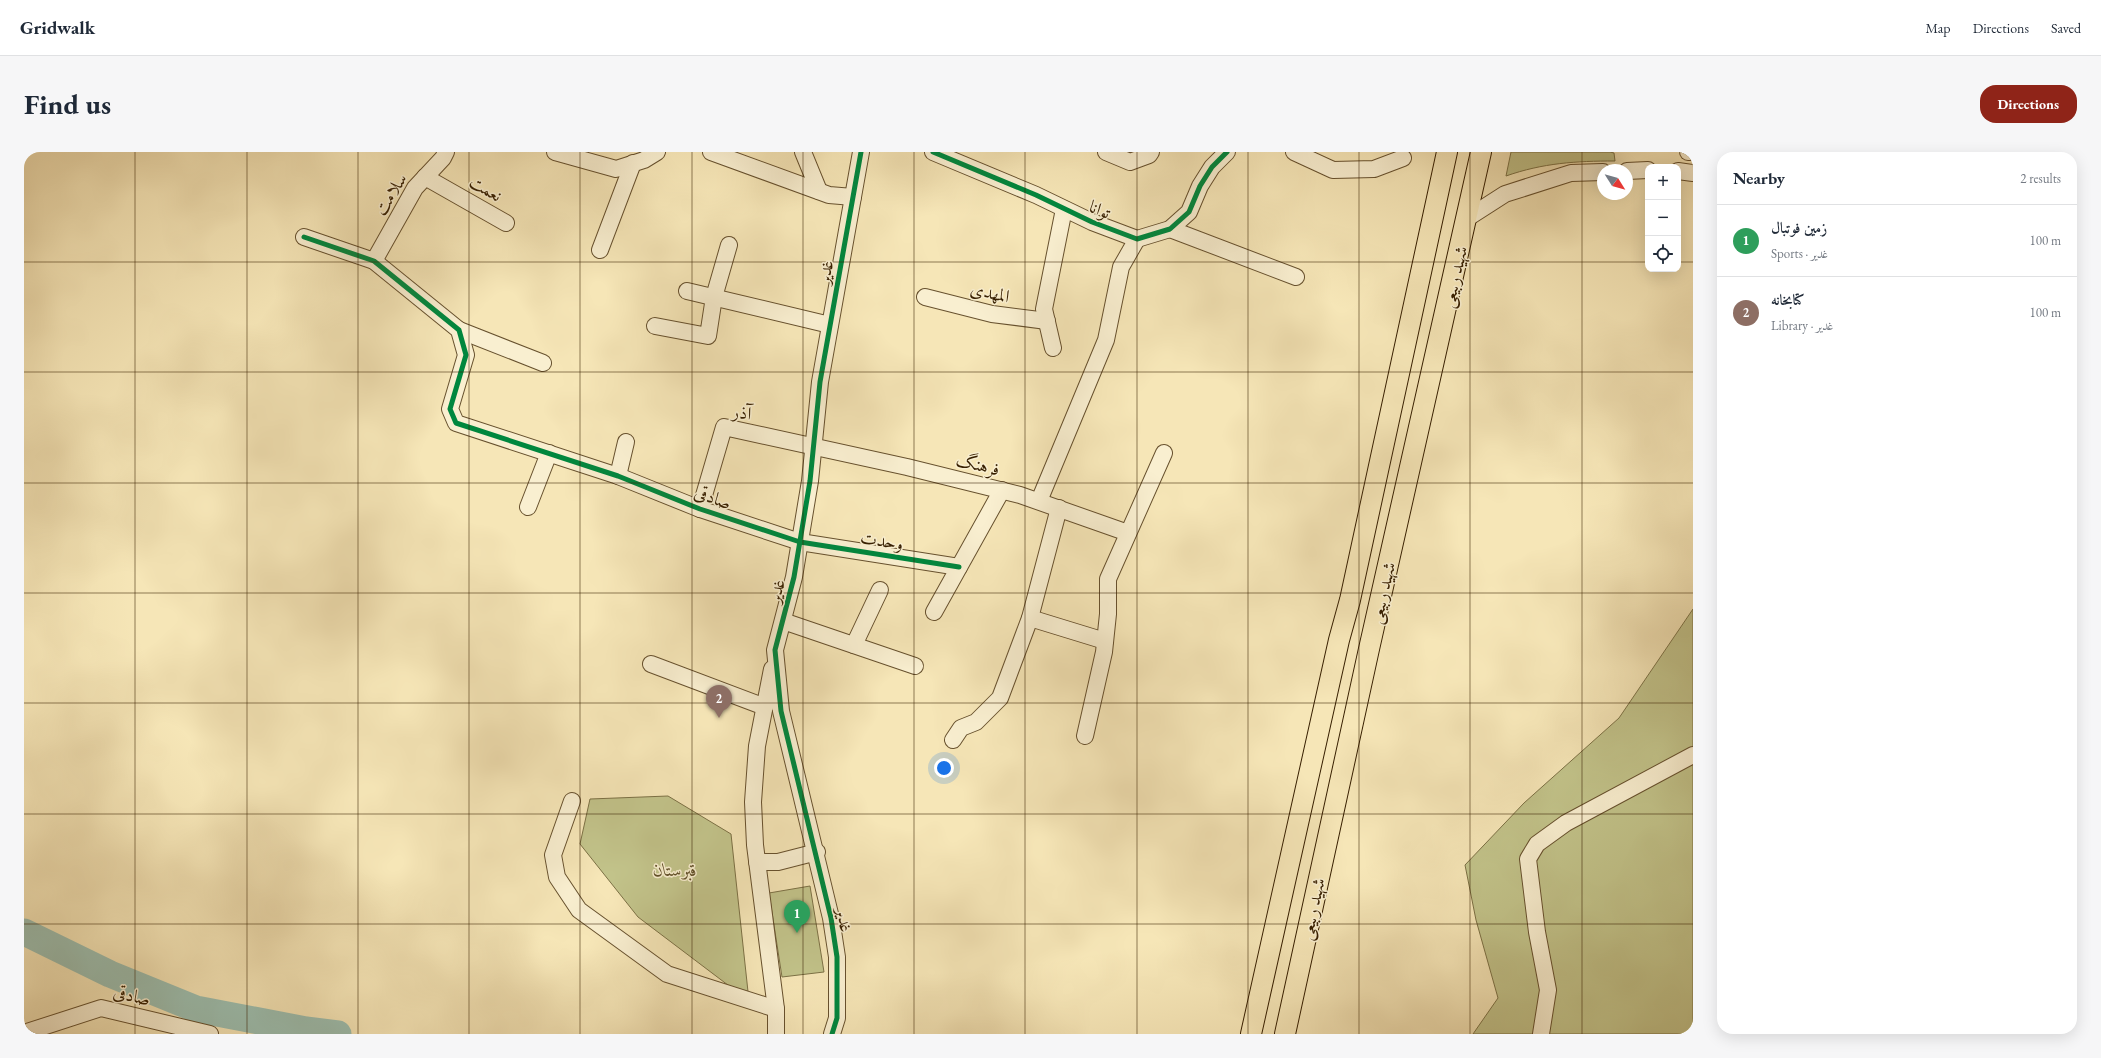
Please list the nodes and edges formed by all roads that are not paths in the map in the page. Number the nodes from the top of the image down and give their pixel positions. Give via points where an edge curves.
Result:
1 (446, 152) edge
2 (555, 152) edge
3 (711, 152) edge
4 (803, 152) edge
5 (861, 152) edge
6 (932, 152) edge
7 (1106, 152) edge
8 (1151, 152) edge
9 (1227, 152) edge
10 (1294, 152) edge
11 (1446, 152) edge
12 (1481, 152) edge
13 (1688, 152) edge
14 (1693, 152) edge
15 (655, 153) edge
16 (740, 157) edge
17 (1403, 158) dead end
18 (633, 163) junction
19 (1645, 170) edge
20 (1633, 171) edge
21 (1681, 171) edge
22 (1597, 172) edge
23 (1693, 173) edge
24 (425, 177) junction
25 (819, 192) junction
26 (853, 197) junction
27 (1064, 209) junction
28 (1466, 219) junction
29 (506, 223) dead end
30 (1170, 229) junction
31 (304, 237) dead end
32 (1137, 238) junction
33 (729, 245) dead end
34 (600, 250) dead end
35 (374, 261) junction
36 (1296, 277) dead end
37 (688, 291) dead end
38 (714, 297) junction
39 (925, 297) dead end
40 (1047, 321) junction
41 (830, 325) junction
42 (655, 326) dead end
43 (460, 330) junction
44 (1054, 348) dead end
45 (543, 363) dead end
46 (626, 442) dead end
47 (813, 447) junction
48 (548, 453) junction
49 (1164, 453) dead end
50 (618, 476) junction
51 (1002, 490) junction
52 (1039, 501) junction
53 (528, 507) dead end
54 (1059, 508) junction
55 (700, 509) junction
56 (1128, 533) junction
57 (800, 542) junction
58 (959, 567) junction
59 (880, 590) dead end
60 (1350, 600) junction
61 (1378, 609) junction
62 (934, 612) dead end
63 (1030, 618) junction
64 (783, 621) junction
65 (1339, 640) junction
66 (1105, 642) junction
67 (854, 645) junction
68 (1369, 648) junction
69 (775, 650) junction
70 (651, 664) dead end
71 (915, 666) dead end
72 (764, 707) junction
73 (1085, 736) dead end
74 (953, 740) dead end
75 (1693, 755) edge
76 (572, 801) dead end
77 (817, 852) junction
78 (758, 862) junction
79 (776, 1009) junction
80 (60, 1028) edge
81 (189, 1032) edge
82 (24, 1033) edge
83 (210, 1034) edge
84 (776, 1034) edge
85 (832, 1034) edge
86 (1251, 1034) edge
87 (1285, 1034) edge
88 (1541, 1034) edge

1 - 24 street, سلامت
2 - 18 street via 616,169
3 - 16 street
4 - 25 street
5 - 26 street, غدیر
6 - 27 street, توانا
7 - 8 street via 1130,162
9 - 30 street via 1212,167 1200,186 1189,212
10 - 17 street via 1333,170 1374,169
11 - 60 main road, شهید ربیعی
12 - 28 main road, شهید ربیعی
13 - 14 street
15 - 18 street
16 - 25 street
18 - 34 street
19 - 20 street
21 - 23 street
22 - 28 street via 1571,173 1505,194
24 - 29 street, نعمت
24 - 35 street, سلامت via 415,188
25 - 26 street
26 - 41 street, غدیر
27 - 32 street, توانا
27 - 40 street via 1044,309
28 - 61 main road, شهید ربیعی
30 - 32 street
30 - 36 street
31 - 35 street
32 - 52 street via 1121,267 1106,340
33 - 38 street
35 - 43 street
37 - 38 street
38 - 41 street
38 - 42 street via 708,336
39 - 40 street, المهدی via 992,314
40 - 44 street
41 - 47 street, غدیر via 820,382
43 - 45 street
43 - 48 street, صادقی via 466,355 450,409 456,423
46 - 50 street
47 - 51 street, فرهنگ
47 - 55 street, آذر via 724,427
47 - 57 street, غدیر
48 - 50 street, صادقی
48 - 53 street
49 - 56 street
50 - 55 street, صادقی
51 - 52 street, فرهنگ
51 - 58 street
52 - 54 street, فرهنگ
54 - 56 street, فرهنگ
54 - 63 street
55 - 57 street, صادقی
56 - 66 street via 1108,579
57 - 58 street, وحدت
57 - 64 street, غدیر
58 - 62 street
59 - 67 street
60 - 61 main road
60 - 65 main road, شهید ربیعی
61 - 68 main road, شهید ربیعی
63 - 66 street
63 - 74 street via 1000,698 976,722 961,728
64 - 67 street
64 - 69 street, غدیر
65 - 68 main road
65 - 86 main road, شهید ربیعی
66 - 73 street
67 - 71 street
68 - 87 main road, شهید ربیعی
69 - 72 street
69 - 77 street, غدیر via 780,711
70 - 72 street
72 - 78 street via 757,746 753,802
75 - 88 street via 1566,823 1537,844 1528,858 1537,932 1548,990
76 - 79 street via 553,855 557,877 579,910 666,974
77 - 78 street via 778,862
77 - 85 street, غدیر via 837,957 837,1018
78 - 79 street
79 - 84 street
80 - 81 street, صادقی via 100,1008
80 - 82 street, صادقی
81 - 83 street, صادقی

